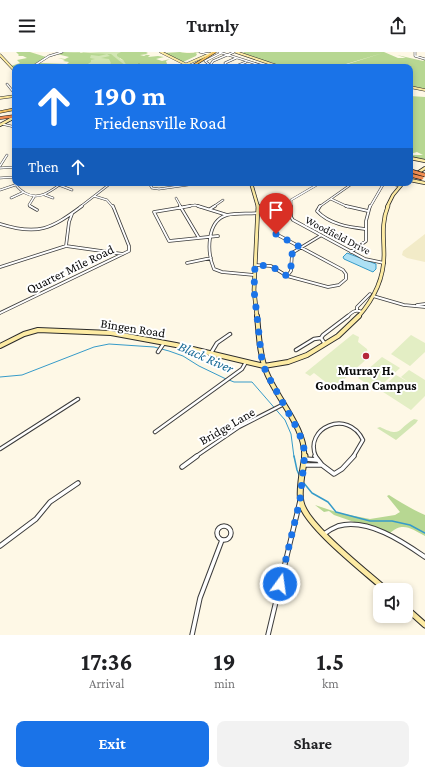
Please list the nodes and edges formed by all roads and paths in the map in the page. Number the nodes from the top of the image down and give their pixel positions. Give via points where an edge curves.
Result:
1 (62, 52) edge
2 (161, 52) edge
3 (200, 52) edge
4 (215, 52) edge
5 (219, 52) edge
6 (235, 52) edge
7 (415, 52) edge
8 (222, 53) junction
9 (210, 54) junction
10 (0, 55) edge
11 (226, 55) junction
12 (237, 58) junction
13 (425, 59) edge
14 (246, 61) junction
15 (37, 64) edge
16 (184, 64) edge
17 (188, 64) edge
18 (195, 64) edge
19 (208, 64) edge
20 (212, 64) edge
21 (226, 64) edge
22 (240, 64) edge
23 (256, 64) edge
24 (271, 64) edge
25 (12, 68) edge
26 (7, 84) dead end
27 (413, 88) edge
28 (425, 90) edge
29 (12, 91) edge
30 (12, 96) edge
31 (0, 98) edge
32 (12, 110) edge
33 (0, 112) edge
34 (12, 115) edge
35 (12, 116) edge
36 (0, 117) edge
37 (12, 117) edge
38 (1, 124) edge
39 (12, 126) edge
40 (7, 155) dead end
41 (413, 159) edge
42 (425, 161) edge
43 (0, 167) edge
44 (12, 167) edge
45 (425, 168) edge
46 (413, 174) edge
47 (413, 175) edge
48 (12, 177) edge
49 (413, 177) edge
50 (424, 177) edge
51 (0, 178) edge
52 (425, 184) edge
53 (12, 186) edge
54 (16, 186) edge
55 (58, 186) edge
56 (62, 186) edge
57 (107, 186) edge
58 (151, 186) edge
59 (180, 186) edge
60 (252, 186) edge
61 (315, 186) edge
62 (351, 186) edge
63 (382, 186) edge
64 (400, 186) edge
65 (0, 190) edge
66 (72, 190) dead end
67 (24, 192) junction
68 (44, 195) junction
69 (94, 196) junction
70 (34, 197) junction
71 (10, 198) dead end
72 (53, 198) dead end
73 (176, 198) dead end
74 (330, 199) junction
75 (223, 200) dead end
76 (181, 207) junction
77 (210, 209) junction
78 (36, 210) dead end
79 (368, 211) junction
80 (72, 213) junction
81 (258, 213) junction
82 (227, 215) junction
83 (0, 224) edge
84 (365, 229) junction
85 (276, 234) dead end
86 (218, 236) dead end
87 (320, 236) junction
88 (211, 237) junction
89 (199, 238) junction
90 (66, 246) junction
91 (300, 247) junction
92 (351, 252) junction
93 (124, 254) junction
94 (212, 258) junction
95 (187, 263) dead end
96 (384, 263) junction
97 (255, 265) junction
98 (0, 266) edge
99 (254, 275) junction
100 (287, 276) junction
101 (372, 295) junction
102 (425, 306) edge
103 (357, 310) junction
104 (362, 312) junction
105 (0, 313) edge
106 (230, 334) dead end
107 (321, 338) junction
108 (164, 343) junction
109 (325, 344) junction
110 (0, 346) edge
111 (296, 350) dead end
112 (158, 352) dead end
113 (211, 354) junction
114 (246, 362) junction
115 (264, 366) junction
116 (78, 399) dead end
117 (284, 404) junction
118 (155, 432) dead end
119 (0, 449) edge
120 (304, 459) junction
121 (317, 460) junction
122 (304, 465) junction
123 (321, 465) junction
124 (182, 467) dead end
125 (78, 483) dead end
126 (300, 500) junction
127 (302, 509) junction
128 (297, 512) junction
129 (324, 534) junction
130 (222, 540) junction
131 (0, 546) edge
132 (425, 557) edge
133 (378, 583) edge
134 (413, 614) edge
135 (425, 625) edge
136 (192, 635) edge
137 (268, 635) edge

1 - 15 street
2 - 16 street
3 - 9 street
4 - 9 main road
5 - 8 street
6 - 11 street
6 - 24 street
7 - 13 street via 415,56
8 - 11 street
8 - 19 street via 205,61
9 - 17 street
9 - 18 main road
10 - 25 street
11 - 12 street
11 - 20 street via 213,61
12 - 14 street
12 - 21 street
14 - 22 street
14 - 23 street
26 - 29 street
27 - 28 street
30 - 31 street
32 - 33 main road
34 - 36 highway
35 - 36 highway
37 - 38 street
38 - 39 street
40 - 43 street
41 - 42 street
43 - 44 street
45 - 46 street
47 - 50 highway, bridge
48 - 51 street
49 - 52 street
53 - 65 street
54 - 67 street
55 - 68 street
56 - 66 street
57 - 69 street
58 - 59 street via 159,189
60 - 81 street
61 - 87 street, Woodfield Drive via 291,200 292,217 296,223
62 - 74 street
63 - 79 street
64 - 96 street via 384,216
67 - 70 street
67 - 71 street
68 - 70 street
68 - 72 street
69 - 80 street
69 - 93 street, Quarter Mile Road via 107,200 113,206 129,248
70 - 78 street via 29,206
73 - 76 street
74 - 79 street
74 - 84 street via 318,207 317,211 320,214 343,226
75 - 77 street
76 - 77 street via 195,205
76 - 89 street
76 - 89 street via 154,212 168,240 171,242
77 - 82 street
79 - 84 street
80 - 83 street via 56,224 36,230 18,230
80 - 90 street
81 - 82 street
81 - 97 street
82 - 88 street via 214,224
84 - 92 street via 365,242
85 - 91 street
86 - 88 street
87 - 91 street
87 - 92 street, Woodfield Drive
88 - 89 street
88 - 94 street
90 - 93 street
90 - 98 street
91 - 100 street via 291,255 291,270
91 - 100 street via 343,270 346,279 338,285 328,287
92 - 96 street, Woodfield Drive via 368,260
93 - 105 street, Quarter Mile Road
94 - 95 street
94 - 99 street via 213,267 218,271
96 - 101 street via 381,278
97 - 99 street
97 - 100 street via 271,266
99 - 115 street
101 - 102 street via 408,306
101 - 103 street via 357,307
101 - 104 street
103 - 104 street
103 - 107 street via 352,311
104 - 109 street
106 - 113 street via 217,344
107 - 109 street
107 - 111 street via 314,339
108 - 110 street, Bingen Road via 118,334 43,330 24,334
108 - 112 street
108 - 113 street, Bingen Road
109 - 115 street via 296,359
113 - 114 street, Bingen Road
114 - 115 street, Bingen Road
114 - 118 street via 243,368
115 - 117 street
116 - 119 street
117 - 120 street via 302,440
117 - 124 street, Bridge Lane via 246,422
120 - 121 street
120 - 122 street
121 - 123 street
121 - 123 street via 314,440 330,425 340,423 359,433 362,445 338,473 330,473
122 - 123 street
122 - 126 street
125 - 131 street via 50,502 36,519
126 - 127 street
126 - 128 street
127 - 128 street
127 - 129 street via 310,522
128 - 137 street
129 - 132 street via 340,526 359,526 394,538
129 - 133 street
130 - 130 street via 227,540 230,536 231,532 226,527 217,530 218,537
130 - 136 street via 200,597
134 - 135 street

